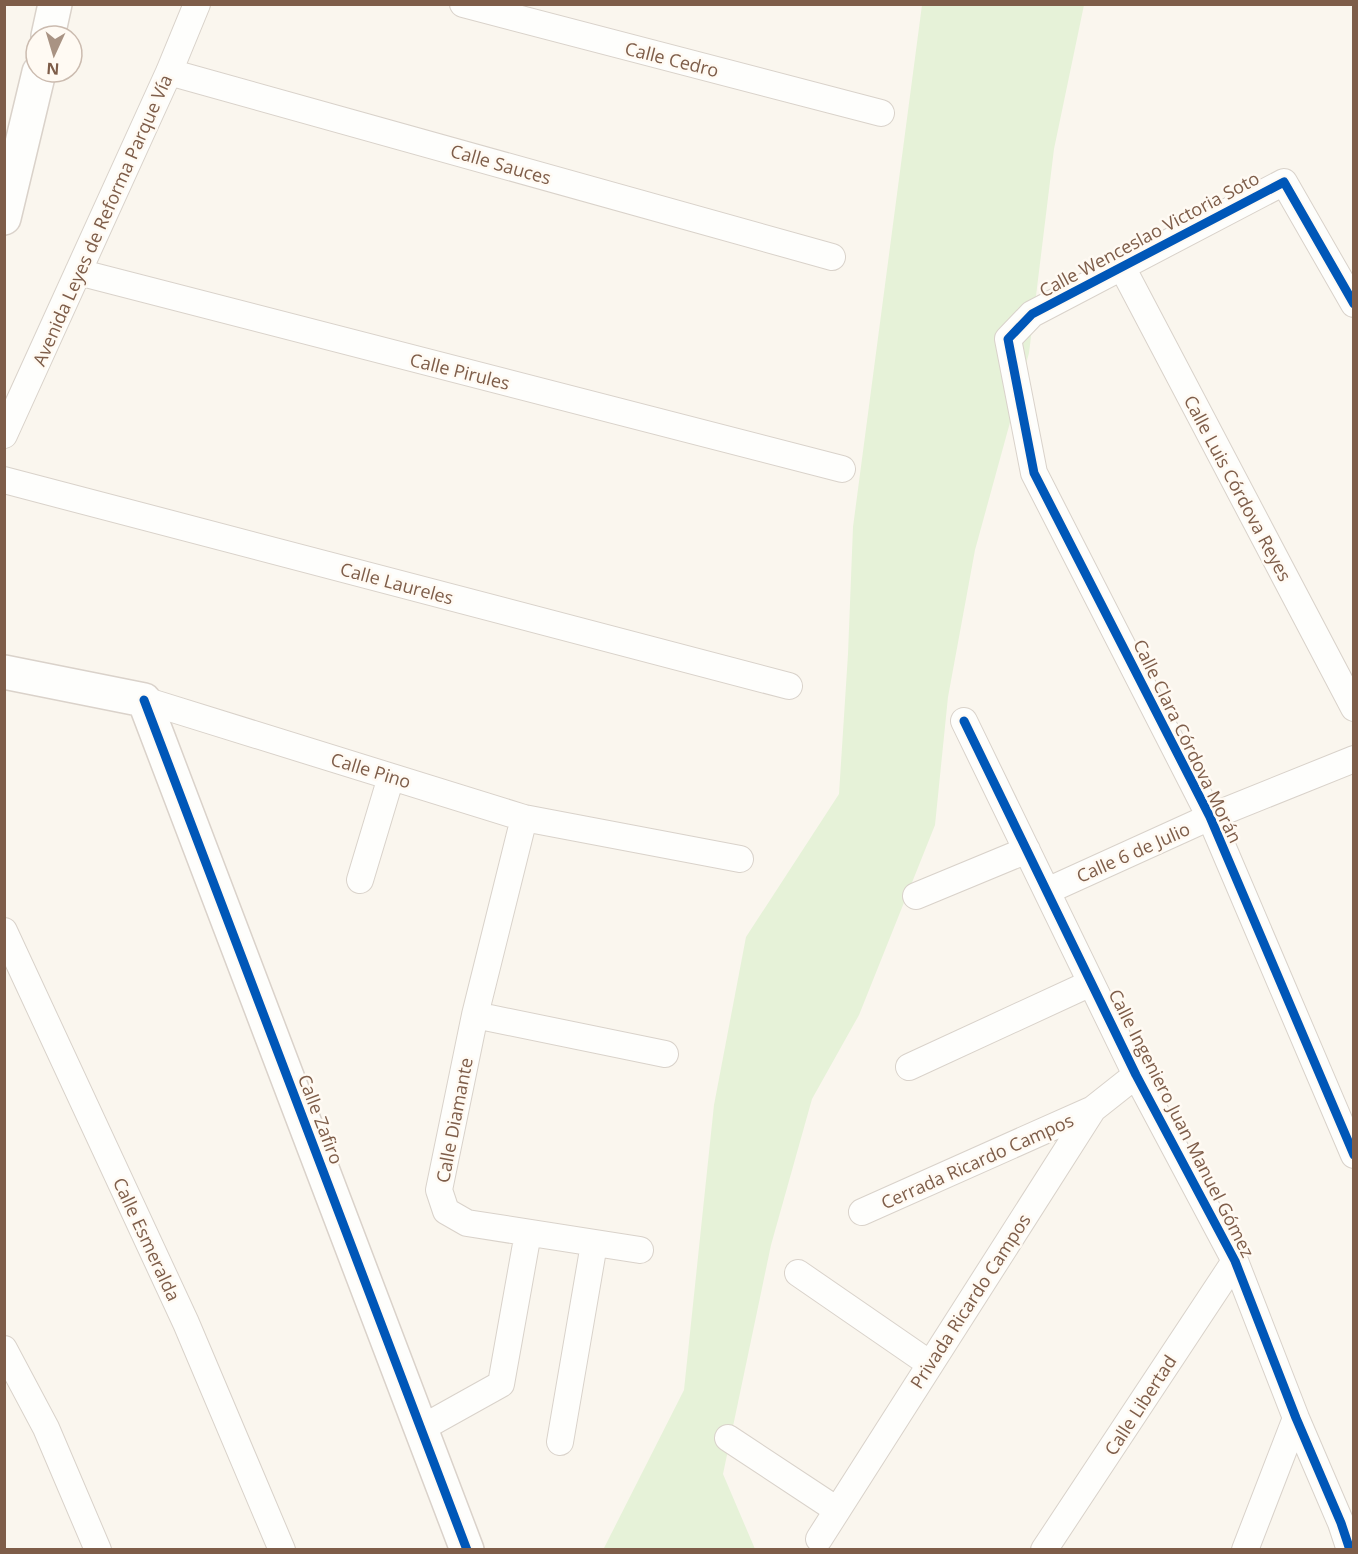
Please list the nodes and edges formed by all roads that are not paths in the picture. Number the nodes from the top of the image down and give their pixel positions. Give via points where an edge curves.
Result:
1 (55, 4) edge
2 (196, 4) edge
3 (462, 4) edge
4 (51, 24) edge
5 (169, 72) junction
6 (36, 84) edge
7 (881, 112) dead end
8 (4, 218) edge
9 (832, 256) dead end
10 (1122, 267) junction
11 (78, 272) junction
12 (1353, 304) edge
13 (1008, 339) joint
14 (4, 435) edge
15 (842, 469) dead end
16 (4, 480) edge
17 (4, 672) edge
18 (789, 686) dead end
19 (144, 700) junction
20 (1353, 708) edge
21 (964, 721) dead end
22 (1353, 759) edge
23 (391, 777) junction
24 (1210, 817) junction
25 (524, 818) junction
26 (1027, 850) junction
27 (740, 859) dead end
28 (360, 880) dead end
29 (1047, 891) junction
30 (916, 896) dead end
31 (4, 931) edge
32 (1091, 983) junction
33 (475, 1015) junction
34 (665, 1054) dead end
35 (909, 1067) dead end
36 (1136, 1075) junction
37 (1093, 1109) junction
38 (1353, 1155) edge
39 (862, 1212) dead end
40 (528, 1233) junction
41 (594, 1244) junction
42 (640, 1250) dead end
43 (1235, 1261) junction
44 (798, 1273) dead end
45 (4, 1350) edge
46 (930, 1364) junction
47 (1296, 1418) junction
48 (422, 1428) junction
49 (728, 1438) dead end
50 (560, 1442) dead end
51 (837, 1510) junction
52 (1347, 1521) edge
53 (819, 1539) dead end
54 (98, 1550) edge
55 (282, 1550) edge
56 (467, 1550) edge
57 (1044, 1550) edge
58 (1245, 1550) edge
59 (1350, 1550) edge

1 - 4 street
2 - 5 street, Avenida Leyes de Reforma Parque Vía
3 - 7 street, Calle Cedro
5 - 9 street, Calle Sauces
5 - 11 street, Avenida Leyes de Reforma Parque Vía
6 - 8 street
10 - 12 street, Calle Wenceslao Victoria Soto via 1284,182
10 - 13 street, Calle Wenceslao Victoria Soto via 1032,314
10 - 20 street, Calle Luis Córdova Reyes
11 - 14 street, Avenida Leyes de Reforma Parque Vía
11 - 15 street, Calle Pirules
13 - 24 street, Calle Clara Córdova Morán via 1034,473
16 - 18 street, Calle Laureles
17 - 19 street, Calle Pino
19 - 23 street, Calle Pino
19 - 48 street, Calle Zafiro
21 - 26 street, Calle Ingeniero Juan Manuel Gómez
22 - 24 street, Calle 6 de Julio
23 - 25 street, Calle Pino
23 - 28 street
24 - 29 street, Calle 6 de Julio
24 - 38 street, Calle Clara Córdova Morán
25 - 27 street, Calle Pino
25 - 33 street, Calle Diamante
26 - 29 street, Calle Ingeniero Juan Manuel Gómez
26 - 30 street
29 - 32 street, Calle Ingeniero Juan Manuel Gómez
31 - 55 street, Calle Esmeralda via 186,1323
32 - 35 street
32 - 36 street, Calle Ingeniero Juan Manuel Gómez
33 - 34 street
33 - 40 street, Calle Diamante via 439,1190 446,1210 467,1223
36 - 37 street, Privada Ricardo Campos
36 - 43 street, Calle Ingeniero Juan Manuel Gómez
37 - 39 street, Cerrada Ricardo Campos
37 - 46 street, Privada Ricardo Campos
40 - 41 street, Calle Diamante
40 - 48 street via 501,1384
41 - 42 street, Calle Diamante
41 - 50 street
43 - 47 street, Calle Ingeniero Juan Manuel Gómez
43 - 57 street, Calle Libertad
44 - 46 street
45 - 54 street via 46,1428
46 - 51 street, Privada Ricardo Campos
47 - 52 street, Calle Ingeniero Juan Manuel Gómez
47 - 58 street
48 - 56 street, Calle Zafiro
49 - 51 street
51 - 53 street, Privada Ricardo Campos
52 - 59 street, Calle Ingeniero Juan Manuel Gómez

